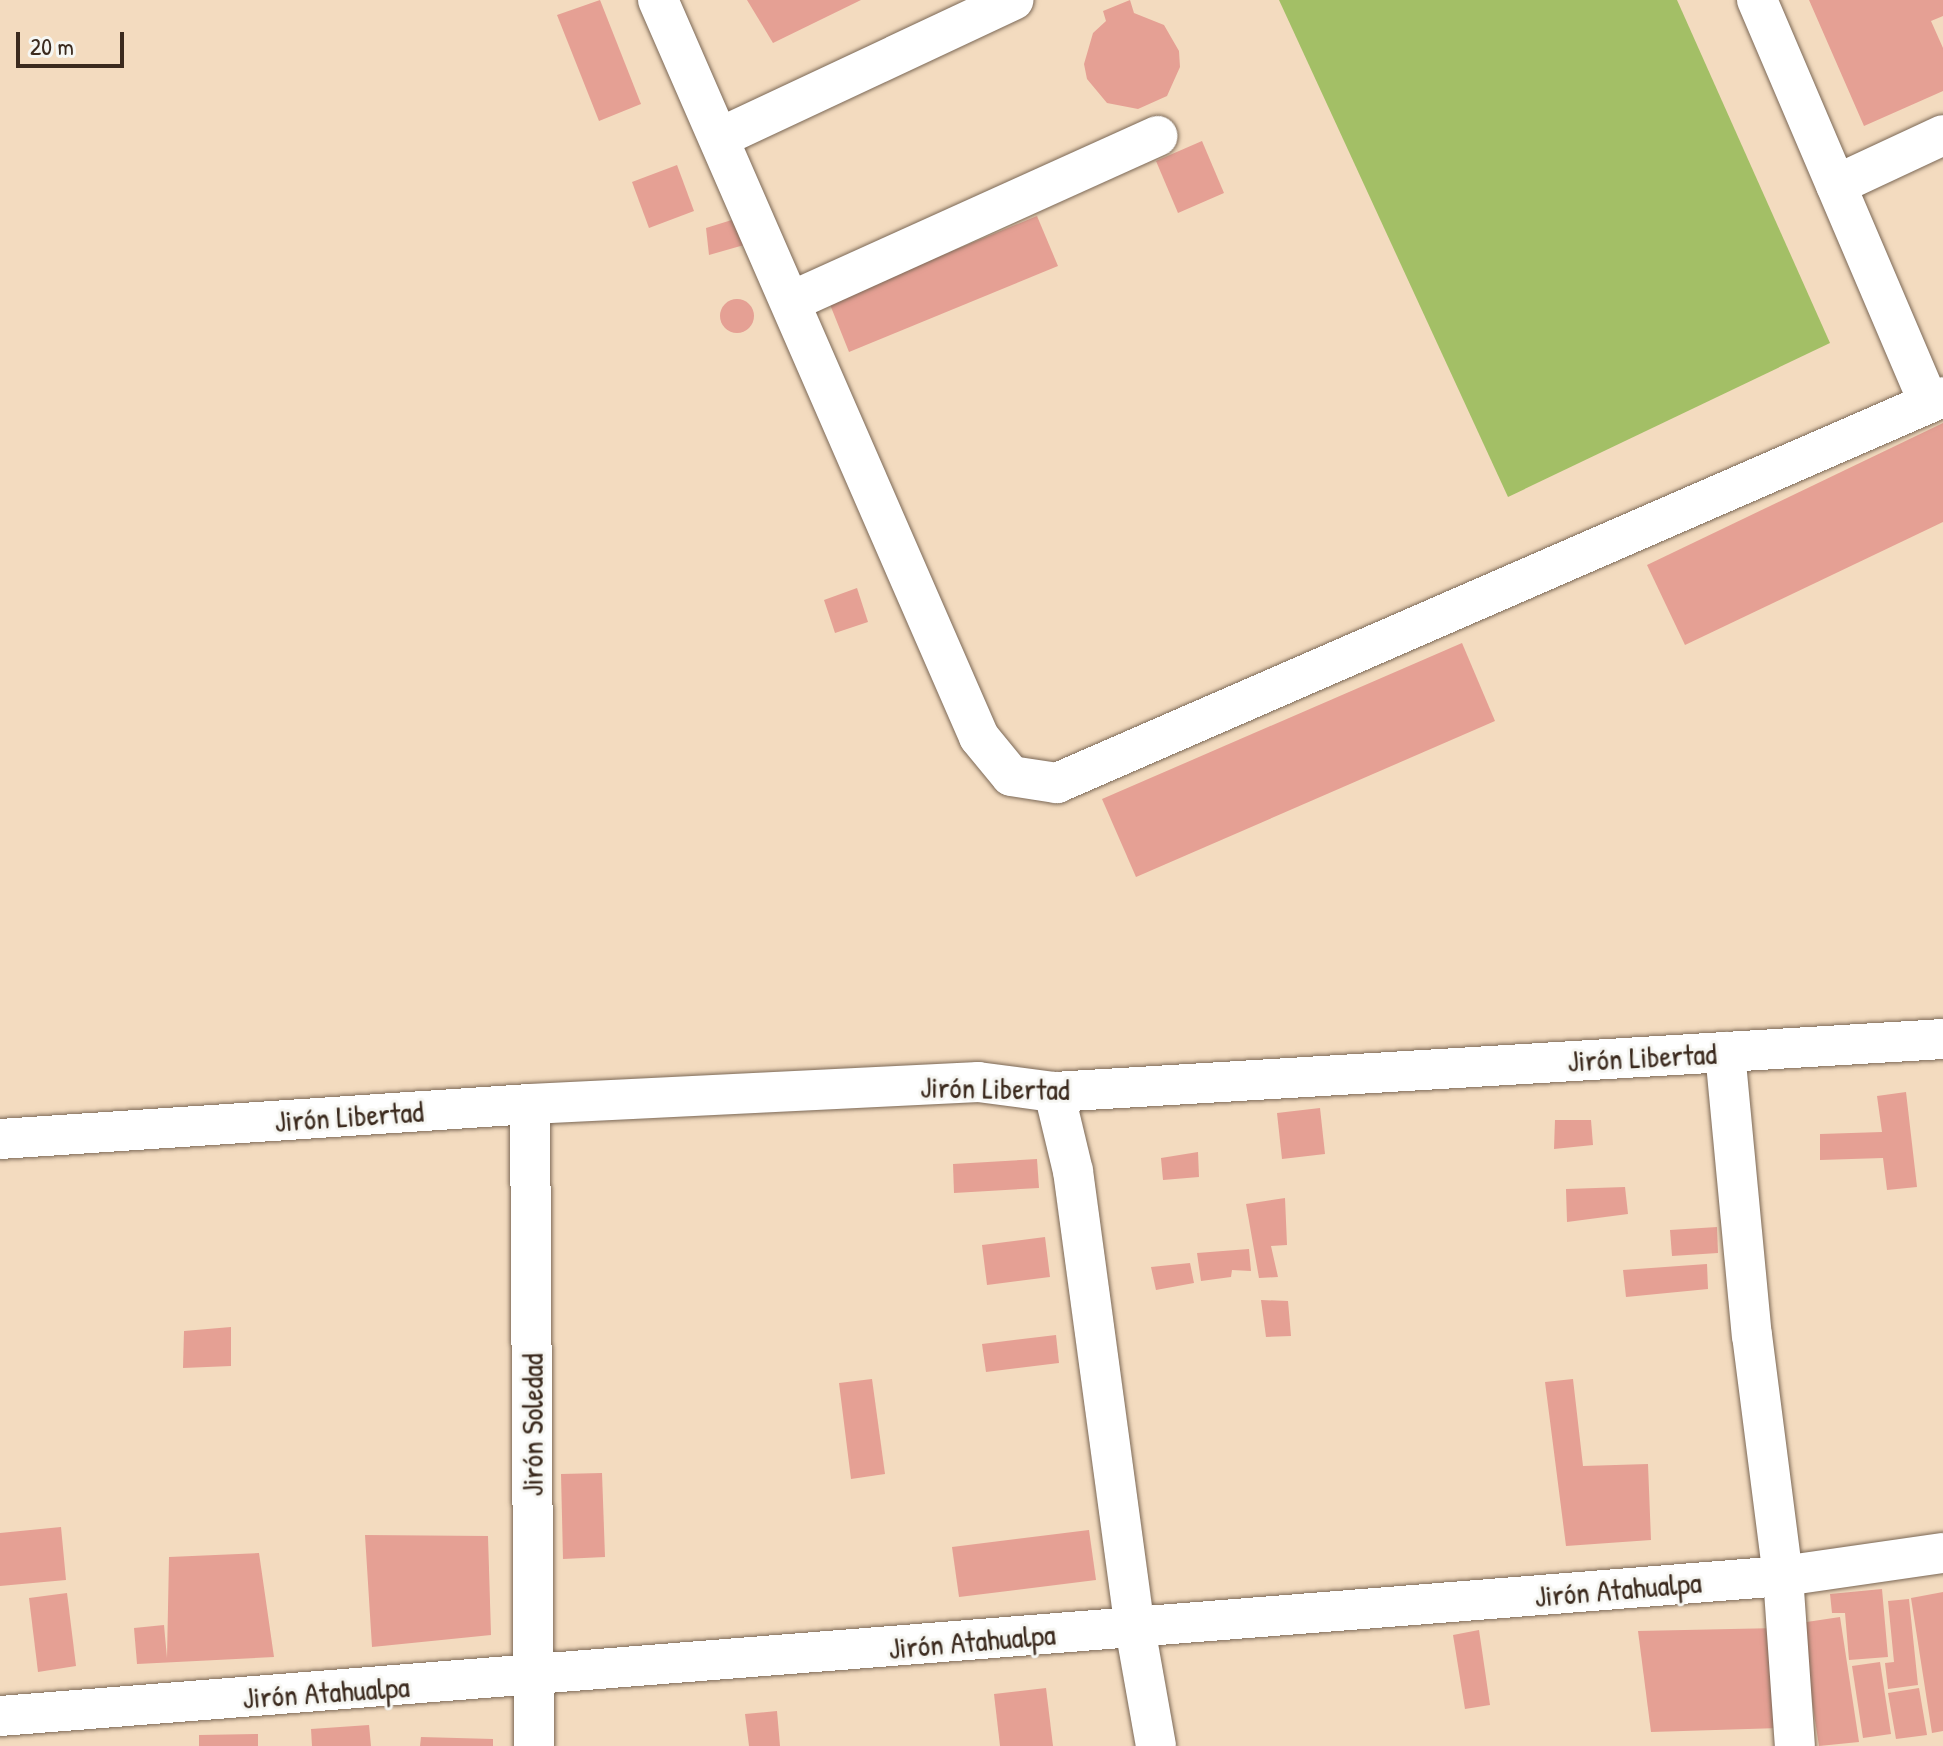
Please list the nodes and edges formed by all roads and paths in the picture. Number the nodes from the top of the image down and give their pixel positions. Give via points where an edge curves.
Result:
1 (658, 0) edge
2 (1014, 0) edge
3 (1757, 0) edge
4 (1943, 135) edge
5 (1157, 136) dead end
6 (721, 137) junction
7 (1836, 185) junction
8 (792, 301) junction
9 (1936, 400) edge
10 (1943, 1039) edge
11 (1725, 1052) junction
12 (1054, 1092) junction
13 (530, 1104) junction
14 (0, 1139) edge
15 (1943, 1553) edge
16 (1783, 1576) junction
17 (1135, 1628) junction
18 (533, 1677) junction
19 (0, 1716) edge
20 (534, 1746) edge
21 (1156, 1746) edge
22 (1795, 1746) edge

1 - 6 street
2 - 6 street
3 - 7 street
4 - 7 street
5 - 8 street
6 - 8 street
7 - 9 street
8 - 9 street via 979,737 1011,776 1057,783
10 - 11 street, Jirón Libertad
11 - 12 street, Jirón Libertad
11 - 16 street via 1752,1335
12 - 13 street, Jirón Libertad via 978,1082
12 - 17 street via 1073,1171
13 - 14 street, Jirón Libertad
13 - 18 street, Jirón Soledad
15 - 16 street, Jirón Atahualpa
16 - 17 street, Jirón Atahualpa
16 - 22 street
17 - 18 street, Jirón Atahualpa
17 - 21 street
18 - 19 street, Jirón Atahualpa
18 - 20 street, Jirón Soledad

